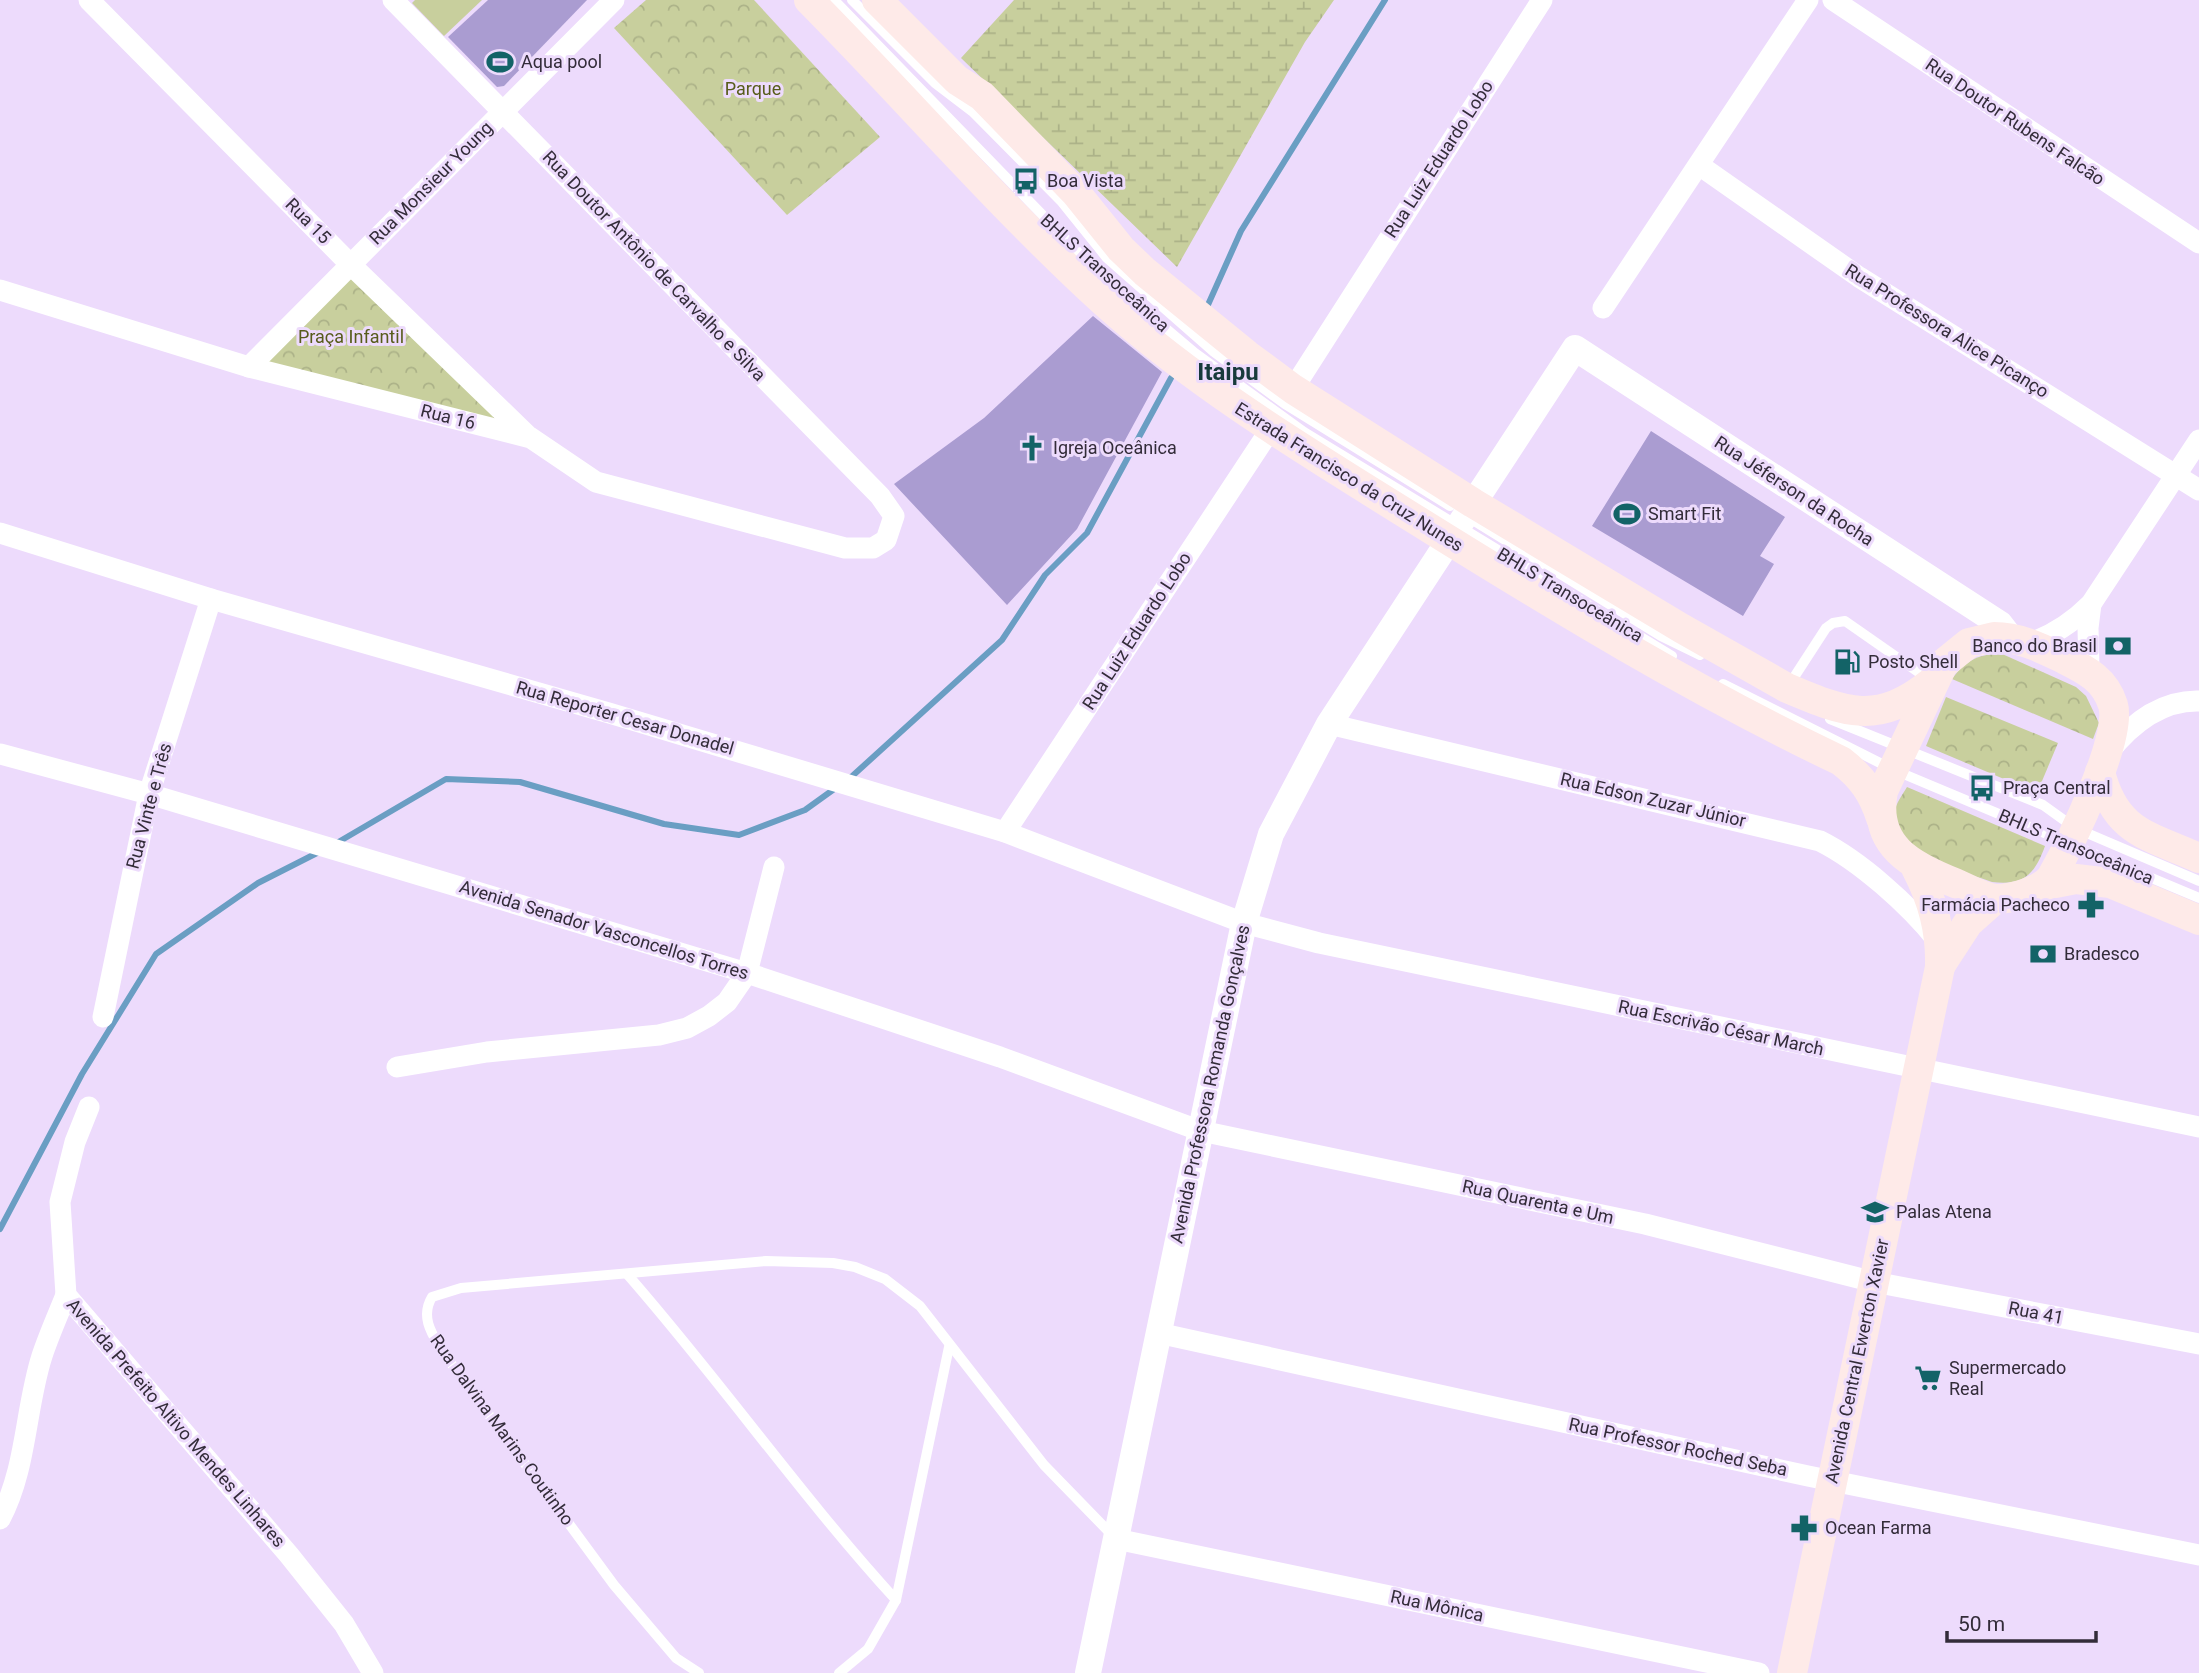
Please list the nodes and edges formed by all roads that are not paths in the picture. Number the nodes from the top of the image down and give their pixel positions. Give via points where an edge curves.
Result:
1 (89, 0) edge
2 (393, 0) edge
3 (614, 0) edge
4 (809, 0) edge
5 (834, 0) edge
6 (852, 0) edge
7 (877, 0) edge
8 (1542, 0) edge
9 (1808, 0) edge
10 (1833, 0) edge
11 (503, 112) junction
12 (1699, 165) junction
13 (2199, 243) edge
14 (350, 264) junction
15 (0, 290) edge
16 (1603, 308) dead end
17 (1575, 348) joint
18 (249, 367) junction
19 (1293, 389) junction
20 (1270, 430) junction
21 (531, 438) junction
22 (2199, 440) edge
23 (2176, 475) junction
24 (2199, 491) edge
25 (1461, 521) junction
26 (0, 533) edge
27 (886, 540) joint
28 (211, 599) junction
29 (2091, 604) junction
30 (2020, 640) junction
31 (1709, 659) dead end
32 (1679, 660) dead end
33 (1732, 671) dead end
34 (2089, 671) junction
35 (1714, 680) dead end
36 (1932, 682) junction
37 (1787, 688) junction
38 (2199, 701) edge
39 (1329, 724) junction
40 (0, 754) edge
41 (1899, 759) junction
42 (2103, 763) junction
43 (149, 794) junction
44 (1881, 818) junction
45 (1005, 832) junction
46 (2072, 835) junction
47 (2199, 858) edge
48 (774, 867) dead end
49 (1916, 868) junction
50 (2199, 881) edge
51 (2045, 885) junction
52 (2199, 898) edge
53 (1995, 899) junction
54 (2199, 920) edge
55 (1244, 923) junction
56 (1940, 956) junction
57 (747, 973) junction
58 (103, 1017) dead end
59 (397, 1067) dead end
60 (1918, 1070) junction
61 (89, 1107) dead end
62 (2199, 1128) edge
63 (1200, 1131) junction
64 (627, 1274) junction
65 (1874, 1282) junction
66 (66, 1295) junction
67 (1158, 1332) junction
68 (2199, 1343) edge
69 (950, 1347) junction
70 (1832, 1480) junction
71 (0, 1519) edge
72 (1116, 1539) junction
73 (2199, 1555) edge
74 (896, 1600) junction
75 (373, 1673) edge
76 (699, 1673) edge
77 (839, 1673) edge
78 (1088, 1673) edge
79 (1759, 1673) edge
80 (1792, 1673) edge

1 - 14 street, Rua 15
2 - 11 street, Rua Doutor Antônio de Carvalho e Silva
3 - 11 street, Rua Monsieur Young
4 - 20 main road, Estrada Francisco da Cruz Nunes via 956,155 1105,302
5 - 25 lane, BHLS Transoceânica via 1056,230 1135,304 1263,405
6 - 25 lane, BHLS Transoceânica via 935,83 988,126 1062,202 1107,258 1214,352
7 - 19 main road, Estrada Francisco da Cruz Nunes via 957,80 982,96 1144,272
8 - 19 street, Rua Luiz Eduardo Lobo
9 - 12 street
10 - 13 street, Rua Doutor Rubens Falcão
11 - 14 street, Rua Monsieur Young
11 - 27 street, Rua Doutor Antônio de Carvalho e Silva via 880,496 894,516
12 - 16 street
12 - 23 street, Rua Professora Alice Picanço via 1859,277
14 - 18 street, Rua Monsieur Young
14 - 21 street, Rua 15
15 - 18 street, Rua 16
17 - 25 street, Avenida Professora Romanda Gonçalves
17 - 30 street, Rua Jéferson da Rocha
18 - 21 street, Rua 16
19 - 25 main road, Estrada Francisco da Cruz Nunes
20 - 25 main road, Estrada Francisco da Cruz Nunes
20 - 45 street, Rua Luiz Eduardo Lobo
21 - 27 street, Rua 16 via 596,482 845,548 873,548
22 - 23 street
23 - 24 street, Rua Professora Alice Picanço
23 - 29 street
25 - 31 lane, BHLS Transoceânica
25 - 32 lane, BHLS Transoceânica
25 - 37 main road, Estrada Francisco da Cruz Nunes via 1681,628
25 - 39 street, Avenida Professora Romanda Gonçalves
25 - 44 main road, Estrada Francisco da Cruz Nunes via 1668,673 1841,761 1870,790
26 - 28 street, Rua Reporter Cesar Donadel
28 - 43 street, Rua Vinte e Três
28 - 45 street, Rua Reporter Cesar Donadel
29 - 30 street via 2048,637
29 - 34 street
30 - 34 main road
30 - 36 main road via 1969,643 1943,664
33 - 41 lane, BHLS Transoceânica
34 - 42 main road via 2102,682 2113,706 2114,728
35 - 41 lane, BHLS Transoceânica
36 - 37 main road, Estrada Francisco da Cruz Nunes via 1894,708 1868,713 1829,706
36 - 37 lane via 1845,621 1825,628
36 - 41 main road
38 - 42 street via 2180,701 2155,710 2120,737
39 - 55 street, Avenida Professora Romanda Gonçalves via 1271,834
39 - 56 street, Rua Edson Zuzar Júnior via 1820,841 1903,905
40 - 43 street, Avenida Senador Vasconcellos Torres
41 - 44 main road via 1883,791
41 - 46 lane, BHLS Transoceânica
41 - 46 lane, BHLS Transoceânica via 2043,805
42 - 46 main road
42 - 47 main road via 2115,812 2133,829
43 - 57 street, Avenida Senador Vasconcellos Torres
43 - 58 street, Rua Vinte e Três
44 - 49 main road, Estrada Francisco da Cruz Nunes via 1889,838
45 - 55 street, Rua Reporter Cesar Donadel
46 - 50 lane, BHLS Transoceânica
46 - 51 main road
46 - 52 lane, BHLS Transoceânica
48 - 57 street
49 - 53 main road
49 - 56 main road, Avenida Central Ewerton Xavier via 1936,915
51 - 53 main road
51 - 54 main road via 2076,879 2110,883
53 - 56 main road, Avenida Central Ewerton Xavier
55 - 60 street, Rua Escrivão César March via 1319,943
55 - 63 street, Avenida Professora Romanda Gonçalves
56 - 60 main road, Avenida Central Ewerton Xavier
57 - 59 street via 727,1002 687,1028
57 - 63 street, Avenida Senador Vasconcellos Torres via 1000,1057
60 - 62 street, Rua Escrivão César March
60 - 65 main road, Avenida Central Ewerton Xavier
61 - 66 street, Avenida Prefeito Altivo Mendes Linhares via 60,1202
63 - 65 street, Rua Quarenta e Um via 1645,1224
63 - 67 street, Avenida Professora Romanda Gonçalves
64 - 69 lane, Rua Dalvina Marins Coutinho via 766,1261 855,1267 906,1293
64 - 74 lane via 835,1533
64 - 76 lane, Rua Dalvina Marins Coutinho via 441,1292 432,1297 426,1315 442,1351 614,1585 676,1658
65 - 68 street, Rua 41
65 - 70 main road, Avenida Central Ewerton Xavier
66 - 71 street via 42,1356 22,1456
66 - 75 street, Avenida Prefeito Altivo Mendes Linhares via 289,1555 344,1624
67 - 70 street, Rua Professor Roched Seba
67 - 72 street, Avenida Professora Romanda Gonçalves
69 - 72 lane, Rua Dalvina Marins Coutinho via 1066,1490
69 - 74 lane
70 - 73 street, Rua Professor Roched Seba
70 - 80 main road, Avenida Central Ewerton Xavier
72 - 78 street, Avenida Professora Romanda Gonçalves
72 - 79 street, Rua Mônica
74 - 77 lane via 868,1649

